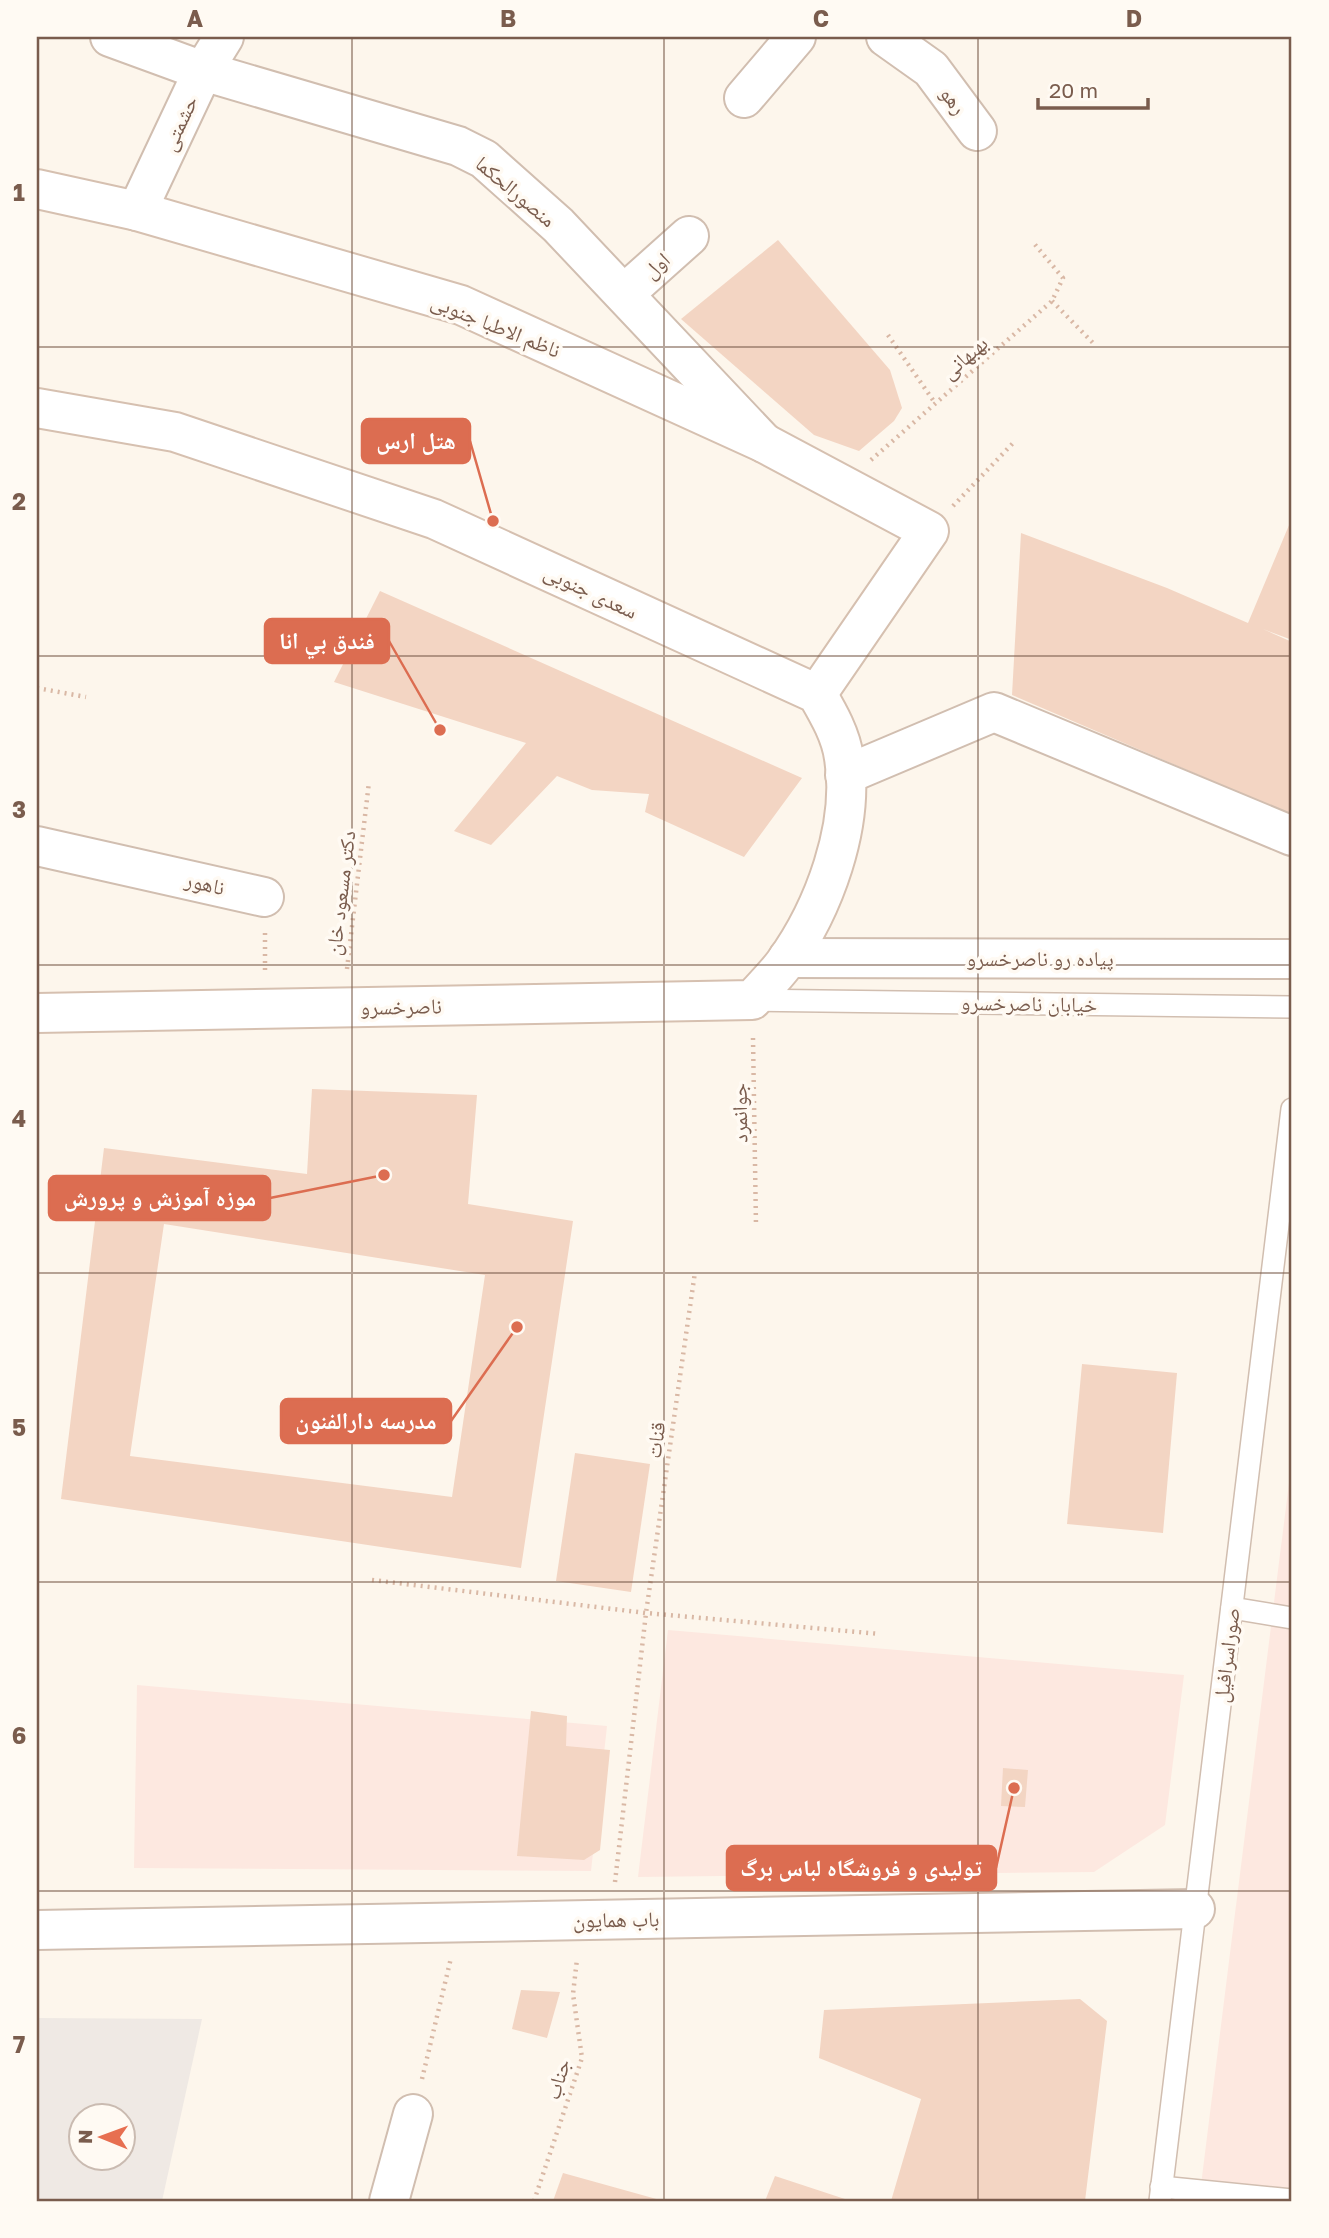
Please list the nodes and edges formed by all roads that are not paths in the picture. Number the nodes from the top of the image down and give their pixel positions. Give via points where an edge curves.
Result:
1 (110, 37) edge
2 (224, 37) edge
3 (796, 37) edge
4 (886, 37) edge
5 (934, 53) edge
6 (204, 71) junction
7 (744, 98) dead end
8 (977, 131) dead end
9 (37, 189) edge
10 (137, 211) junction
11 (689, 236) dead end
12 (624, 294) junction
13 (37, 408) edge
14 (764, 443) junction
15 (817, 694) junction
16 (845, 775) junction
17 (1292, 836) edge
18 (37, 846) edge
19 (264, 897) road end
20 (788, 958) junction
21 (1292, 959) edge
22 (759, 1000) junction
23 (1292, 1007) edge
24 (37, 1013) edge
25 (1292, 1110) edge
26 (1232, 1608) junction
27 (1292, 1618) edge
28 (1195, 1909) junction
29 (37, 1930) edge
30 (413, 2114) road end
31 (1160, 2194) edge
32 (1292, 2200) edge
33 (389, 2201) edge

1 - 6 street, منصورالحکما
2 - 6 street, حشمتی
3 - 7 street
4 - 5 street, رهو
5 - 8 street, رهو
6 - 10 street, حشمتی
6 - 12 street, منصورالحکما via 458,146 484,159 558,225
9 - 10 street, ناظم الاطبا جنوبی
10 - 14 street, ناظم الاطبا جنوبی via 461,305
11 - 12 street, اول
12 - 14 street, منصورالحکما
13 - 15 street, سعدی جنوبی via 175,432 434,519
14 - 15 street, ناظم الاطبا جنوبی via 929,531
15 - 16 street via 845,757
16 - 17 street via 993,712
16 - 20 street via 846,804 837,852 824,893
18 - 19 street, ناهور
20 - 21 street, پیاده رو ناصرخسرو
20 - 22 street
22 - 23 lane, خیابان ناصرخسرو
22 - 24 street, ناصرخسرو
25 - 26 lane, صوراسرافیل
26 - 27 lane
26 - 28 lane, صوراسرافیل
28 - 29 street, باب همایون
28 - 31 lane, صوراسرافیل
30 - 33 street
31 - 32 lane

